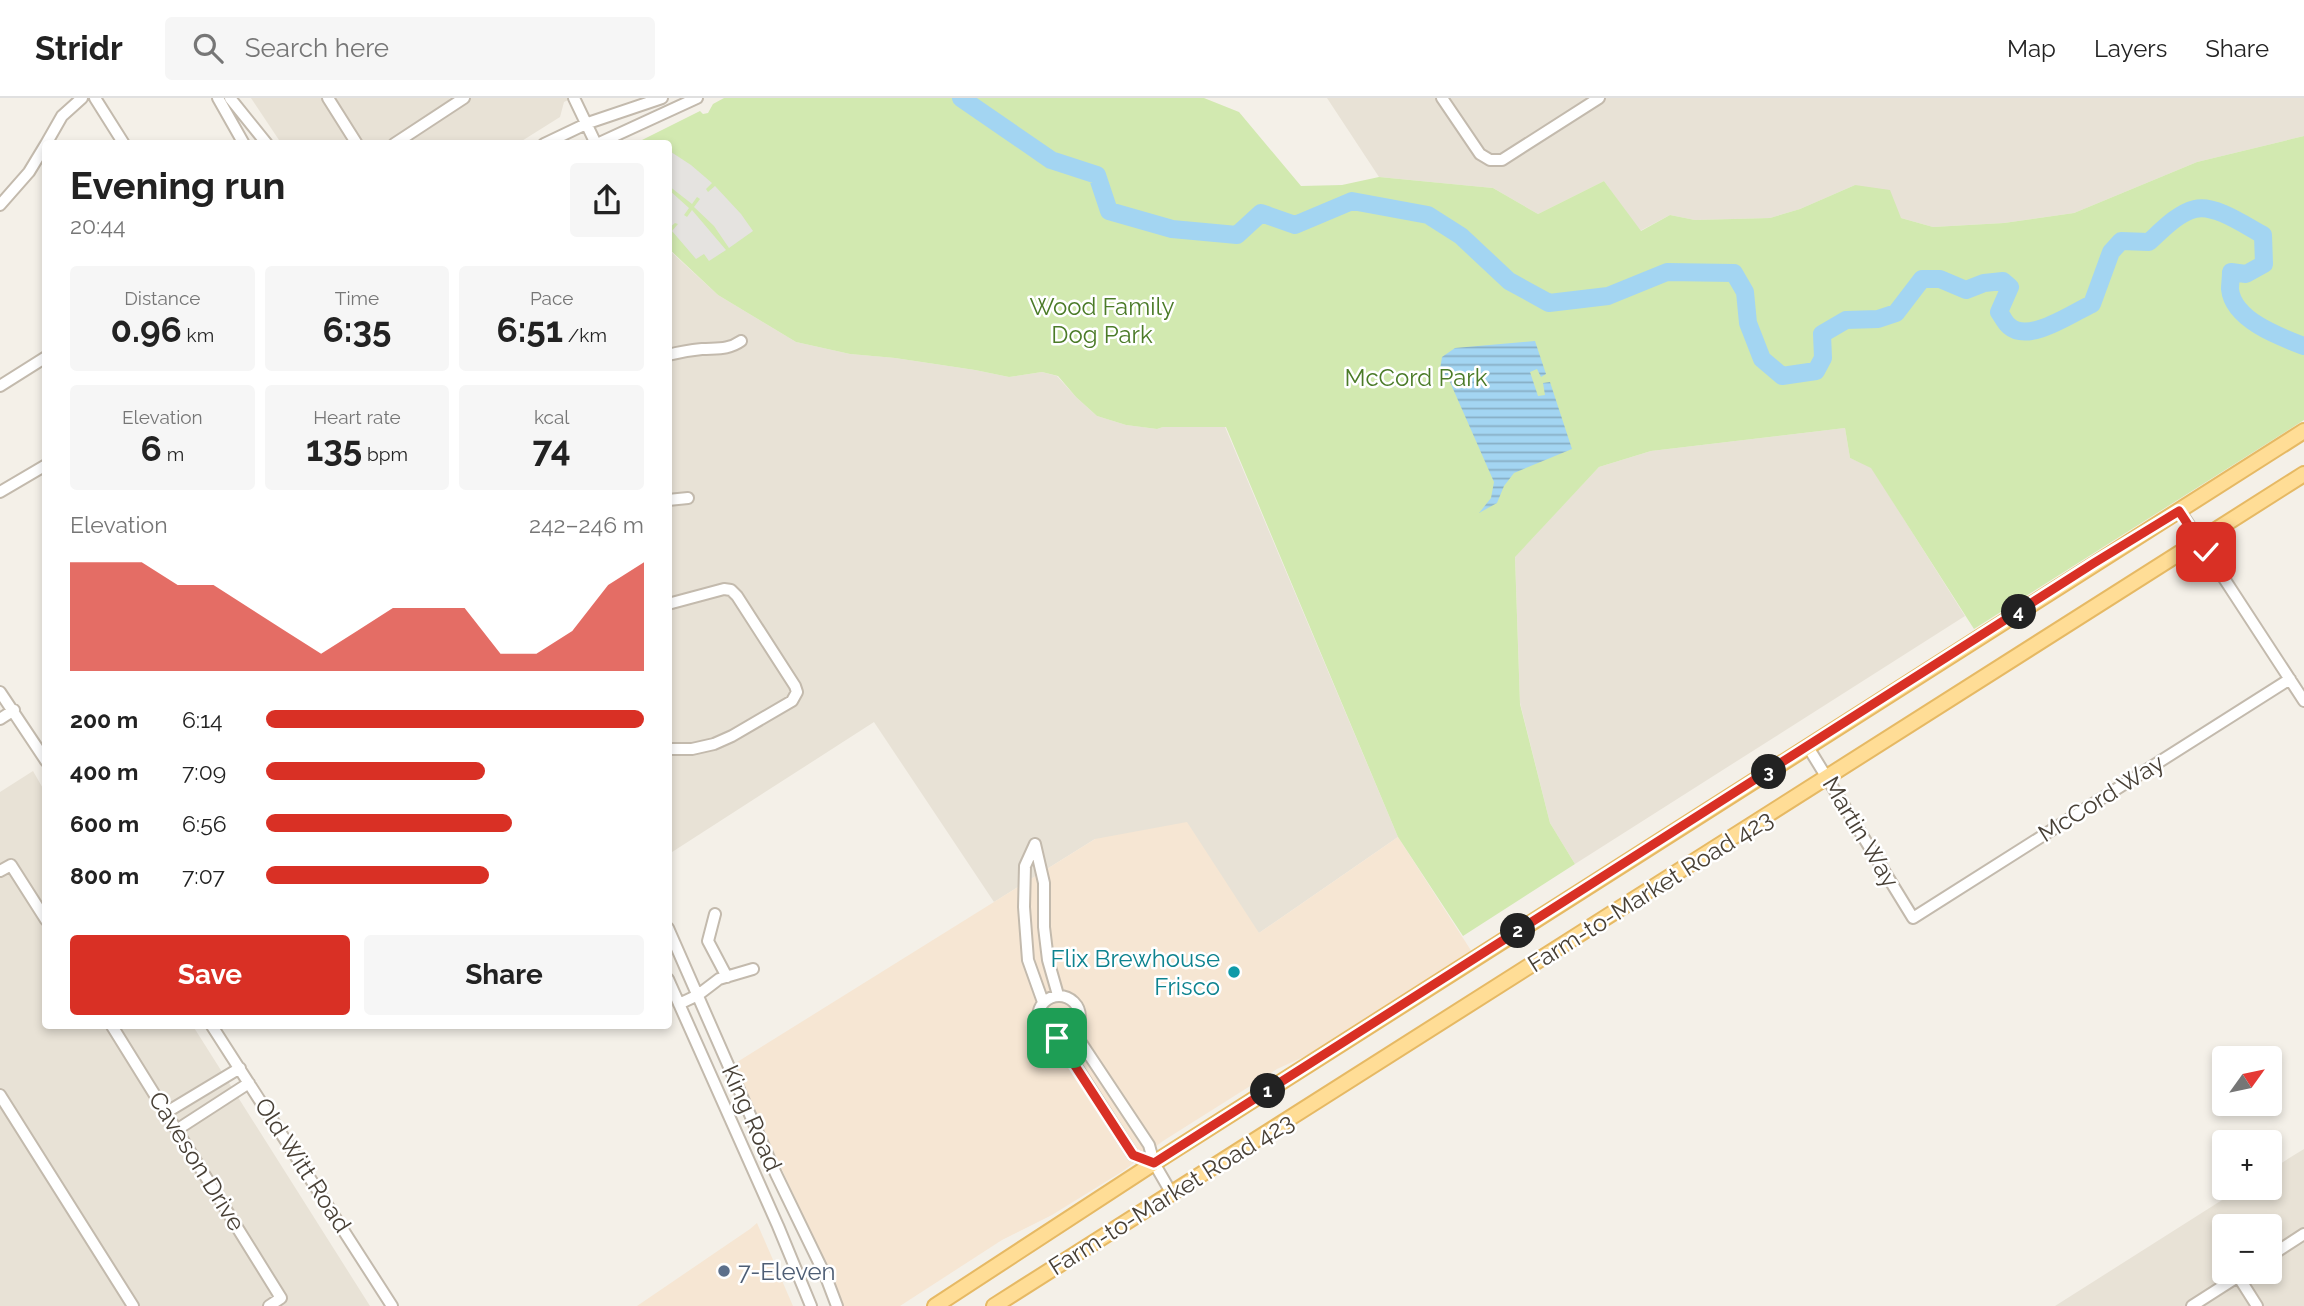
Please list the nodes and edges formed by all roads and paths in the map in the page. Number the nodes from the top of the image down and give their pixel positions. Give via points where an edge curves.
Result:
1 (82, 98) edge
2 (95, 98) edge
3 (218, 98) edge
4 (230, 98) edge
5 (328, 98) edge
6 (464, 98) edge
7 (574, 98) edge
8 (662, 98) edge
9 (697, 98) edge
10 (1442, 98) edge
11 (1599, 98) edge
12 (588, 123) junction
13 (48, 140) edge
14 (121, 140) edge
15 (242, 140) edge
16 (264, 140) edge
17 (354, 140) edge
18 (400, 140) edge
19 (552, 140) edge
20 (595, 140) edge
21 (606, 140) edge
22 (42, 150) edge
23 (0, 205) edge
24 (741, 341) dead end
25 (672, 354) edge
26 (42, 360) edge
27 (0, 386) edge
28 (2304, 431) edge
29 (42, 467) edge
30 (2304, 474) edge
31 (0, 492) edge
32 (688, 498) dead end
33 (672, 500) edge
34 (2179, 511) junction
35 (2199, 541) junction
36 (672, 603) edge
37 (2290, 679) junction
38 (0, 692) edge
39 (2304, 701) edge
40 (14, 710) junction
41 (0, 719) edge
42 (1808, 747) junction
43 (672, 749) edge
44 (42, 755) edge
45 (1828, 777) junction
46 (0, 872) edge
47 (42, 914) edge
48 (715, 914) dead end
49 (1913, 918) joint
50 (672, 937) edge
51 (753, 969) dead end
52 (727, 977) junction
53 (672, 988) edge
54 (698, 995) junction
55 (1058, 995) junction
56 (1043, 1002) junction
57 (679, 1004) junction
58 (114, 1029) edge
59 (214, 1029) edge
60 (1074, 1032) junction
61 (1058, 1038) junction
62 (240, 1068) junction
63 (249, 1083) junction
64 (0, 1095) edge
65 (167, 1112) junction
66 (178, 1129) junction
67 (1154, 1163) junction
68 (1172, 1194) junction
69 (797, 1217) junction
70 (778, 1226) junction
71 (2304, 1234) edge
72 (2282, 1248) edge
73 (2226, 1284) edge
74 (2247, 1284) edge
75 (133, 1306) edge
76 (269, 1306) edge
77 (392, 1306) edge
78 (811, 1306) edge
79 (837, 1306) edge
80 (935, 1306) edge
81 (994, 1306) edge
82 (2192, 1306) edge
83 (2257, 1306) edge

1 - 13 street via 62,116
2 - 14 street
3 - 15 street
4 - 16 street
5 - 17 street
6 - 18 street
7 - 12 street
8 - 12 street
9 - 21 street
10 - 11 street via 1480,154 1490,160 1502,160
12 - 19 street
12 - 20 street
22 - 23 street
24 - 25 street via 722,349
26 - 27 street
28 - 34 main road, Farm-to-Market Road 423
29 - 31 street
30 - 35 main road, Farm-to-Market Road 423
32 - 33 street
34 - 35 street
34 - 42 main road, Farm-to-Market Road 423
35 - 37 street
35 - 45 main road, Farm-to-Market Road 423
36 - 43 street via 732,590 797,692 778,710 714,744
37 - 39 street
37 - 49 street, McCord Way
38 - 40 street
40 - 41 street
40 - 44 street
42 - 45 street, Martin Way
42 - 67 main road, Farm-to-Market Road 423
45 - 49 street, Martin Way
45 - 68 main road, Farm-to-Market Road 423
46 - 47 street via 10,865
48 - 52 street via 708,941
50 - 54 street, King Road
51 - 52 street
52 - 54 street
53 - 57 street, King Road
54 - 57 street
54 - 69 street, King Road
55 - 56 street
55 - 56 street via 1048,960 1044,883 1035,844 1025,866 1024,907 1028,960
55 - 60 street via 1072,1000 1080,1012
56 - 61 street via 1038,1023 1045,1034
57 - 70 street, King Road
58 - 65 street, Caveson Drive
59 - 62 street, Old Witt Road
60 - 61 street
60 - 67 street via 1148,1142
61 - 67 street via 1133,1155
62 - 63 street, Old Witt Road
62 - 65 street
63 - 66 street
63 - 77 street, Old Witt Road
64 - 75 street
65 - 66 street, Caveson Drive
66 - 76 street, Caveson Drive via 281,1298
67 - 68 street
67 - 80 main road, Farm-to-Market Road 423
68 - 81 main road, Farm-to-Market Road 423
69 - 70 street
69 - 79 street, King Road
70 - 78 street, King Road
71 - 72 street
73 - 82 street
74 - 83 street

